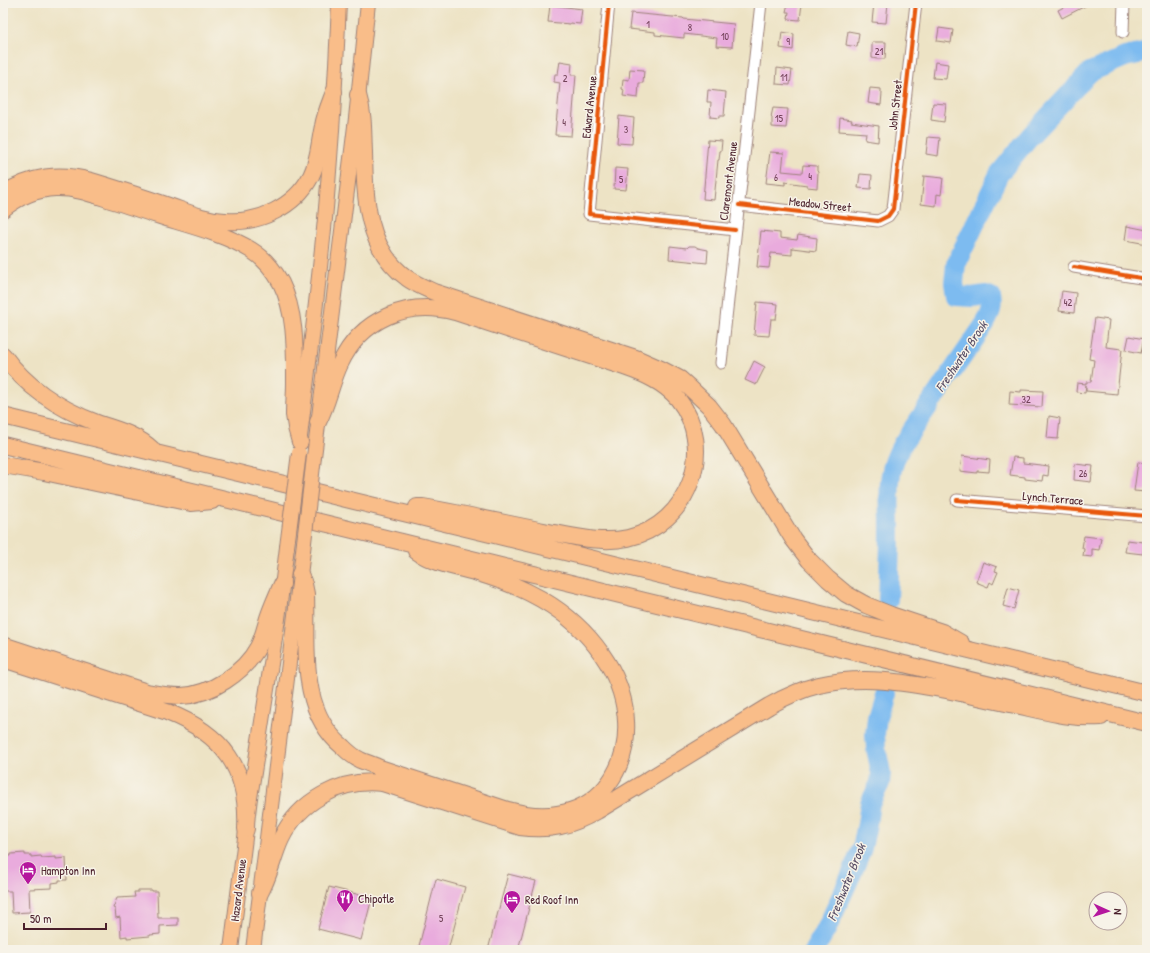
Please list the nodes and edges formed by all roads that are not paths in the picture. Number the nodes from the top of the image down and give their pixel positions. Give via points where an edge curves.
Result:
1 (331, 3) edge
2 (339, 3) edge
3 (368, 3) edge
4 (609, 3) edge
5 (761, 3) edge
6 (916, 3) edge
7 (1124, 3) edge
8 (338, 29) junction
9 (1122, 32) dead end
10 (334, 92) junction
11 (358, 95) junction
12 (3, 194) edge
13 (739, 205) junction
14 (3, 209) edge
15 (894, 209) joint
16 (735, 230) junction
17 (1074, 267) dead end
18 (1147, 279) edge
19 (3, 355) edge
20 (721, 363) dead end
21 (3, 416) edge
22 (318, 422) junction
23 (3, 445) edge
24 (299, 447) junction
25 (156, 453) junction
26 (3, 465) edge
27 (225, 500) junction
28 (957, 500) dead end
29 (389, 509) junction
30 (1147, 516) edge
31 (403, 542) junction
32 (300, 574) junction
33 (282, 584) junction
34 (3, 645) edge
35 (970, 650) junction
36 (3, 658) edge
37 (1147, 693) edge
38 (1115, 715) junction
39 (1147, 723) edge
40 (246, 830) junction
41 (260, 893) junction
42 (230, 948) edge
43 (253, 950) edge

1 - 8 main road
2 - 8 main road, Hazard Avenue
3 - 11 main road, Hazard Avenue
4 - 16 street, Edward Avenue via 589,214
5 - 13 street, Claremont Avenue
6 - 15 street, John Street
7 - 9 street
8 - 10 main road, Hazard Avenue
10 - 12 highway via 324,119 317,160 308,180 300,192 288,202 257,218 235,222 213,220 75,177 52,176 33,180
10 - 24 main road, Hazard Avenue via 322,247
11 - 22 main road, Hazard Avenue
11 - 35 highway via 363,116 365,182 370,219 380,248 395,268 412,282 434,292 636,358 680,379 717,417 792,539 828,580 866,605 942,632
13 - 15 street, Meadow Street via 878,221
13 - 16 street, Claremont Avenue
14 - 24 highway via 34,192 51,188 73,189 221,236 258,255 276,275 289,306 294,348 294,415
16 - 20 street, Claremont Avenue
17 - 18 street
19 - 25 highway via 25,381 51,401 80,416 134,436
21 - 25 highway
22 - 29 highway via 340,364 359,336 373,324 390,315 428,308 455,312 642,373 672,393 683,406 692,425 695,462 685,496 669,517 654,528 636,536 597,539 423,506
22 - 32 main road, Hazard Avenue, bridge
23 - 27 highway
24 - 33 main road, Hazard Avenue, bridge
25 - 29 highway
26 - 27 highway via 191,503
27 - 31 highway
28 - 30 street, Lynch Terrace
29 - 35 highway
31 - 32 highway via 431,560 492,578 540,598 575,623 600,652 620,689 626,734 622,756 615,773 591,800 562,813 527,814 380,768 360,760 347,751 325,728 313,702 307,660 306,594
31 - 38 highway
32 - 41 main road, Hazard Avenue
33 - 34 highway via 260,643 250,659 228,679 198,693 172,696 147,692
33 - 40 main road, Hazard Avenue
35 - 37 highway
36 - 40 highway via 167,712 204,730 223,749 237,772 245,801
38 - 39 highway
38 - 41 highway via 1074,717 884,680 818,685 769,706 597,812 563,826 541,829 520,827 382,783 349,784 337,788 311,802 290,823 280,840
40 - 42 main road, Hazard Avenue
41 - 43 main road, Hazard Avenue

